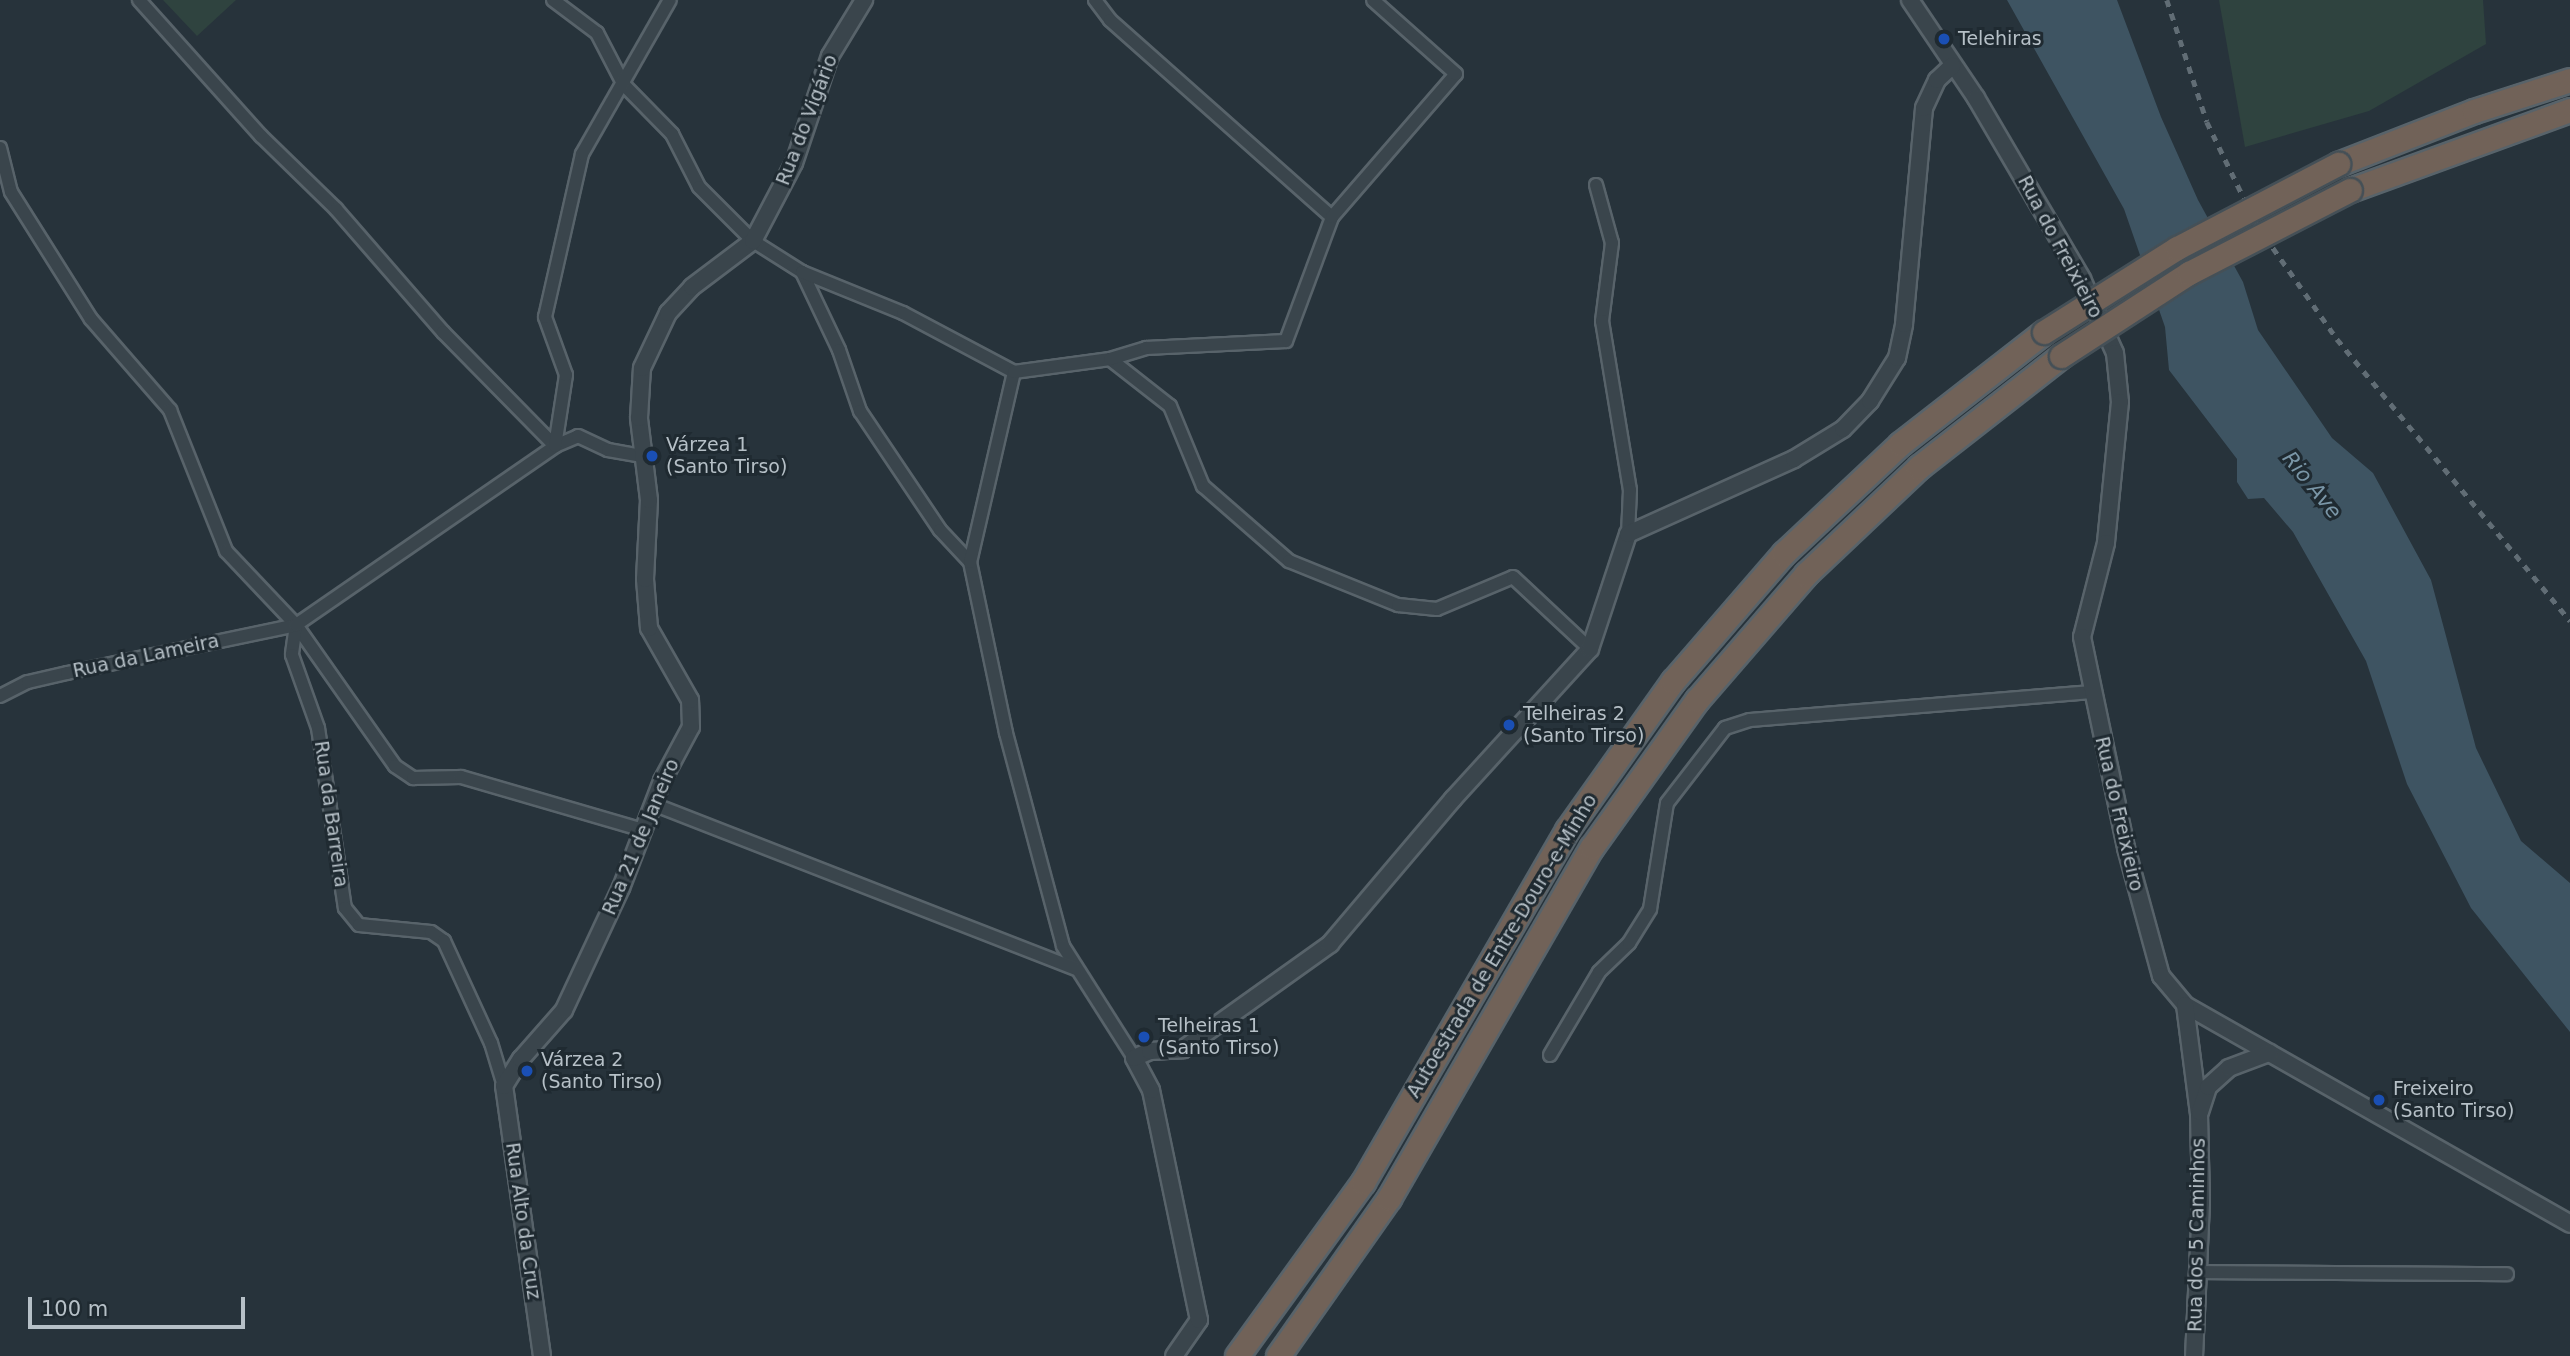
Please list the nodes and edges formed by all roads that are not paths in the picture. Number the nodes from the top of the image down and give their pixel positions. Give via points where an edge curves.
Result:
1 (139, 0) edge
2 (553, 0) edge
3 (670, 0) edge
4 (864, 0) edge
5 (1095, 0) edge
6 (1373, 0) edge
7 (1910, 0) edge
8 (1952, 66) junction
9 (2570, 80) edge
10 (624, 85) junction
11 (2570, 110) edge
12 (0, 148) edge
13 (1596, 185) dead end
14 (1332, 217) junction
15 (753, 241) junction
16 (802, 272) junction
17 (1110, 359) junction
18 (1014, 372) junction
19 (555, 446) junction
20 (642, 456) junction
21 (1628, 534) junction
22 (970, 562) junction
23 (296, 625) junction
24 (1590, 649) junction
25 (2092, 692) junction
26 (0, 696) edge
27 (653, 804) junction
28 (643, 831) junction
29 (1076, 969) junction
30 (2185, 1005) junction
31 (2269, 1054) junction
32 (1550, 1055) dead end
33 (1134, 1058) junction
34 (505, 1086) junction
35 (2199, 1114) junction
36 (2570, 1224) edge
37 (2199, 1272) junction
38 (2507, 1274) dead end
39 (542, 1356) edge
40 (1174, 1356) edge
41 (1237, 1356) edge
42 (1278, 1356) edge
43 (2194, 1356) edge

1 - 19 street via 261,136 336,209 443,332
2 - 10 street via 597,33
3 - 10 street
4 - 15 street, Rua do Vigário via 830,57 794,163
5 - 14 street via 1110,20
6 - 14 street via 1456,74
7 - 8 street, Rua do Freixieiro
8 - 21 street via 1937,80 1924,108 1904,324 1897,358 1870,401 1843,429 1794,459
8 - 25 street, Rua do Freixieiro via 1976,98 2082,279 2115,354 2120,402 2106,543 2082,637
9 - 41 highway, Autoestrada de Entre-Douro-e-Minho, bridge via 2474,111 2338,164 2177,248 2045,332 1900,444 1784,553 1673,681 1567,830 1363,1182
10 - 15 street via 672,134 699,187
10 - 19 street via 582,154 545,317 566,375
11 - 42 highway, Autoestrada de Entre-Douro-e-Minho, bridge via 2350,190 2189,273 2060,356 1919,467 1806,574 1697,700 1592,847 1389,1198
12 - 23 street via 11,192 91,318 170,410 226,551
13 - 21 street via 1612,243 1602,321 1630,490
14 - 17 street via 1286,341 1146,348
15 - 16 street
15 - 20 street, Rua 21 de Janeiro via 692,287 668,313 642,368
16 - 18 street via 903,313
16 - 22 street via 839,350 860,411 940,530
17 - 18 street
17 - 24 street via 1170,406 1203,486 1289,561 1398,605 1437,609 1513,578
18 - 22 street
19 - 20 street via 578,436 607,450
19 - 23 street
20 - 27 street, Rua 21 de Janeiro via 649,500 645,579 649,628 690,701 691,727
21 - 24 street
22 - 29 street via 1010,745 1063,946
23 - 26 street, Rua da Lameira via 28,682
23 - 28 street via 385,753 413,778 461,777
23 - 34 street, Rua da Barreira via 292,655 318,728 345,908 359,925 431,932 444,941 491,1043
24 - 33 street via 1453,799 1330,944 1183,1049 1150,1051
25 - 30 street, Rua do Freixieiro via 2152,950 2161,976
25 - 32 street via 1750,720 1725,728 1667,803 1650,909 1629,943 1598,972
27 - 28 street, Rua 21 de Janeiro
27 - 29 street
28 - 34 street, Rua 21 de Janeiro via 564,1010 529,1048
29 - 33 street
30 - 31 street
30 - 35 street, Rua dos 5 Caminhos
31 - 35 street, Rua dos 5 Caminhos via 2229,1068 2208,1087
31 - 36 street
33 - 40 street via 1151,1090 1199,1320
34 - 39 street, Rua Alto da Cruz
35 - 37 street, Rua dos 5 Caminhos
37 - 38 street
37 - 43 street, Rua dos 5 Caminhos

